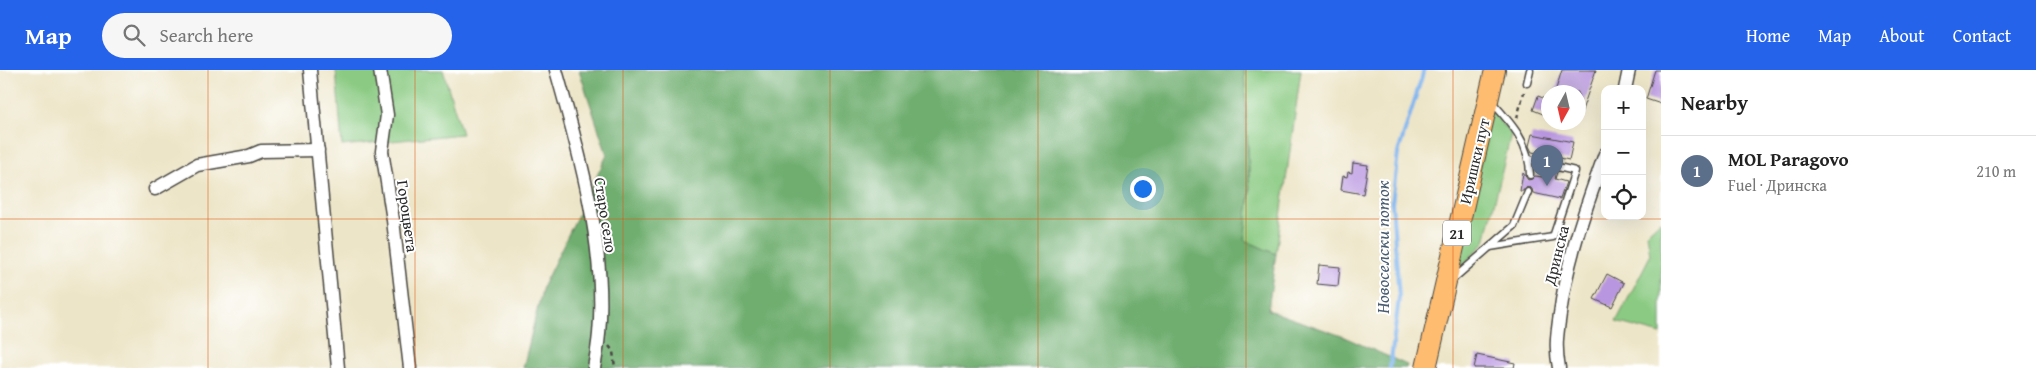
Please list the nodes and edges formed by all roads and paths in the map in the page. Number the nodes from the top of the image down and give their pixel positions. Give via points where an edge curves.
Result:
1 (310, 70) edge
2 (380, 70) edge
3 (556, 70) edge
4 (1495, 70) edge
5 (1530, 70) edge
6 (1630, 70) edge
7 (1527, 83) joint
8 (1625, 85) edge
9 (1489, 97) junction
10 (1514, 127) junction
11 (318, 150) junction
12 (1529, 159) junction
13 (1545, 163) dead end
14 (1601, 165) edge
15 (1558, 167) dead end
16 (1530, 175) dead end
17 (155, 189) dead end
18 (1528, 192) dead end
19 (1490, 247) junction
20 (1445, 285) junction
21 (338, 368) edge
22 (410, 368) edge
23 (594, 368) edge
24 (1426, 368) edge
25 (1559, 368) edge

1 - 11 street
2 - 22 street, Гороцвета via 388,115 382,151
3 - 23 street, Старо село via 577,142 593,222 600,284 600,333
4 - 9 main road, Иришки пут / 21
5 - 7 lane
6 - 8 street
7 - 10 path
9 - 10 lane
9 - 20 main road, Иришки пут / 21
10 - 12 lane
11 - 17 street via 261,151 197,165
11 - 21 street
12 - 13 lane
12 - 16 lane
14 - 25 street, Дринска via 1582,217 1564,285 1555,349
15 - 19 lane via 1575,171 1553,238
18 - 19 lane via 1514,226
19 - 20 lane
20 - 24 main road, Иришки пут / 21

